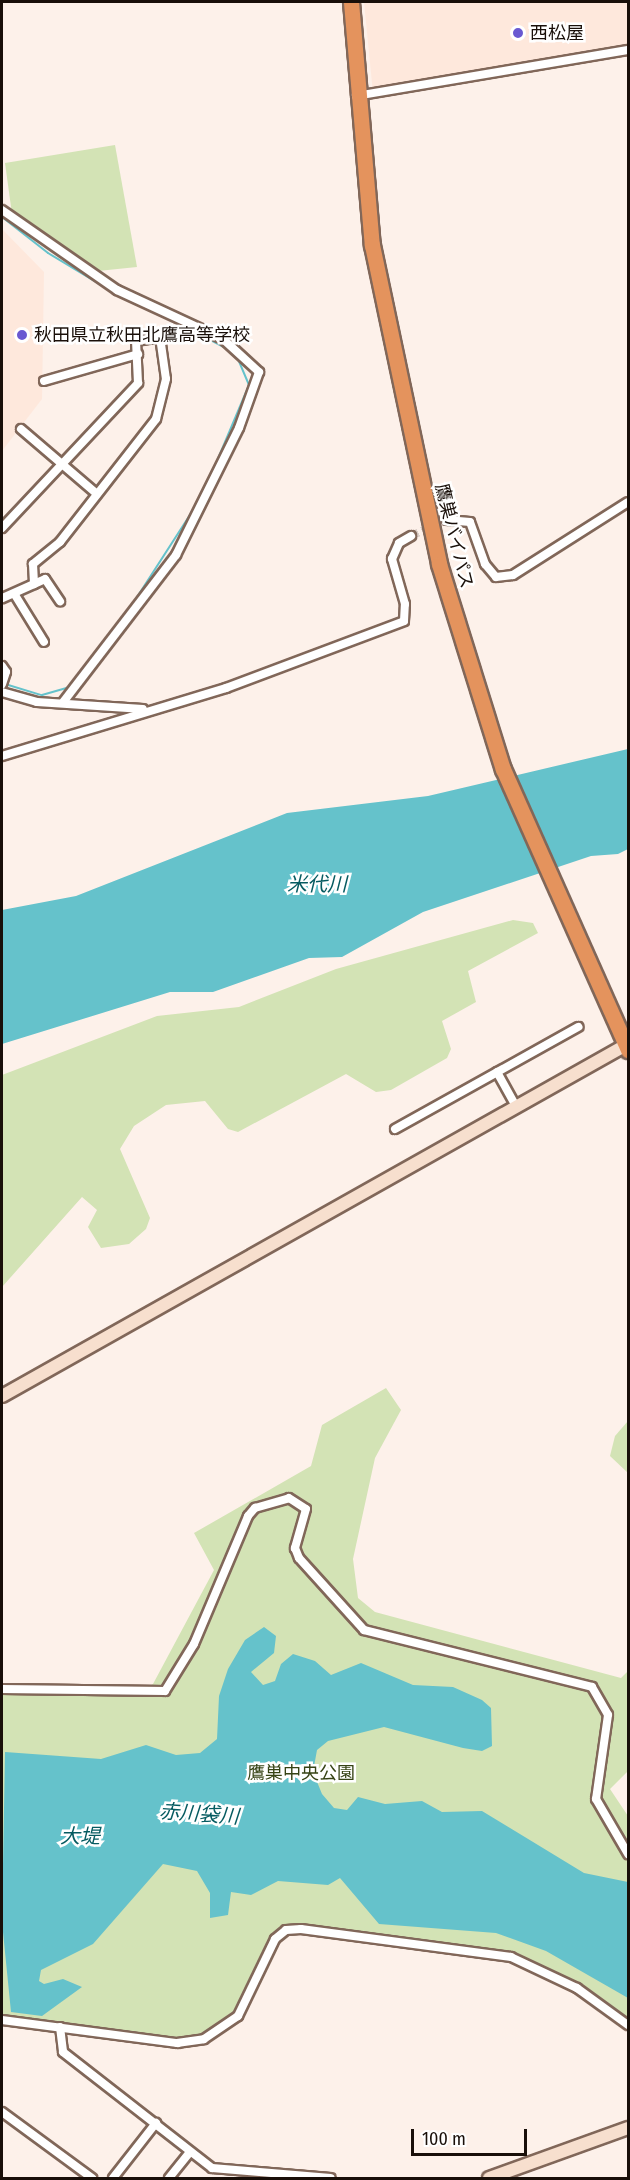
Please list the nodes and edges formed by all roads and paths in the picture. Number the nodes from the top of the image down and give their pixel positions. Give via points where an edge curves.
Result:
1 (351, 2) edge
2 (628, 50) edge
3 (356, 96) junction
4 (2, 210) edge
5 (138, 354) junction
6 (44, 381) dead end
7 (21, 429) dead end
8 (63, 466) junction
9 (96, 494) junction
10 (628, 502) edge
11 (447, 520) tunnel mouth
12 (2, 528) edge
13 (411, 536) tunnel mouth
14 (34, 584) junction
15 (15, 595) junction
16 (2, 598) edge
17 (60, 601) dead end
18 (44, 642) dead end
19 (2, 666) edge
20 (3, 680) edge
21 (2, 692) edge
22 (63, 702) junction
23 (149, 710) junction
24 (2, 756) edge
25 (578, 1027) dead end
26 (628, 1046) edge
27 (497, 1072) junction
28 (516, 1106) junction
29 (395, 1129) dead end
30 (2, 1396) edge
31 (2, 1689) edge
32 (628, 1854) edge
33 (2, 2020) edge
34 (628, 2025) edge
35 (60, 2027) junction
36 (2, 2112) edge
37 (156, 2123) junction
38 (628, 2128) edge
39 (190, 2152) junction
40 (92, 2178) edge
41 (113, 2178) edge
42 (169, 2178) edge
43 (331, 2178) edge
44 (489, 2178) edge

1 - 3 highway, 鷹巣バイパス
2 - 3 street
3 - 26 highway, 鷹巣バイパス via 372,244 439,564 503,769
4 - 22 street via 117,290 223,339 259,372 239,428 176,555
5 - 6 street
5 - 8 street via 138,383
5 - 9 street via 136,341 160,337 166,379 156,418
7 - 8 street
8 - 9 street
8 - 12 street
9 - 14 street via 60,542 33,564
10 - 11 street via 575,541 496,577 485,564 470,522
13 - 23 street via 399,543 392,559 405,604 404,621 226,688
14 - 15 street
14 - 17 street via 45,579
15 - 16 street
15 - 18 street
19 - 20 street
21 - 22 street via 37,702
22 - 23 street
23 - 24 street
25 - 27 street
26 - 28 street
27 - 28 street
27 - 29 street
28 - 30 street
31 - 32 street via 165,1691 190,1652 248,1516 255,1508 289,1498 306,1509 295,1548 299,1558 364,1630 592,1687 608,1715 596,1799
33 - 35 street
34 - 35 street via 577,1988 512,1957 301,1929 285,1930 275,1939 238,2016 204,2039 177,2043
35 - 37 street via 63,2052
36 - 40 street
37 - 39 street
37 - 41 street
38 - 44 street
39 - 42 street
39 - 43 street via 212,2169

